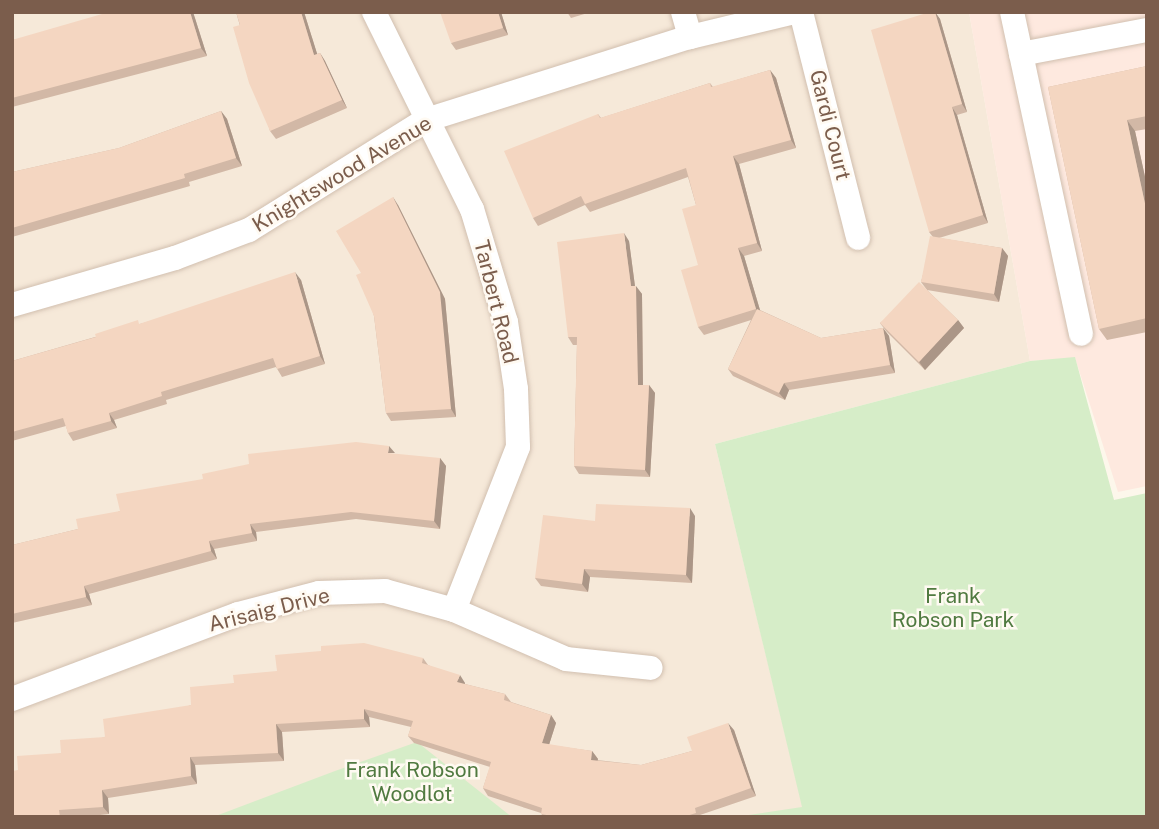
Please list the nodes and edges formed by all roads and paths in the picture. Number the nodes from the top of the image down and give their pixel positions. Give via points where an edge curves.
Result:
1 (374, 12) edge
2 (683, 12) edge
3 (794, 12) edge
4 (801, 12) edge
5 (1012, 12) edge
6 (1147, 30) edge
7 (690, 37) junction
8 (1021, 54) junction
9 (426, 120) junction
10 (858, 238) dead end
11 (12, 305) edge
12 (1081, 334) dead end
13 (454, 610) junction
14 (651, 668) dead end
15 (12, 699) edge

1 - 9 street, Tarbert Road
2 - 7 street
3 - 7 street, Knightswood Avenue
4 - 10 street, Gardi Court
5 - 8 street
6 - 8 street
7 - 9 street, Knightswood Avenue
8 - 12 street
9 - 11 street, Knightswood Avenue via 249,230 175,258
9 - 13 street, Tarbert Road via 472,209 493,271 516,389 518,447
13 - 14 street, Arisaig Drive via 566,660
13 - 15 street, Arisaig Drive via 385,591 319,593 238,614

